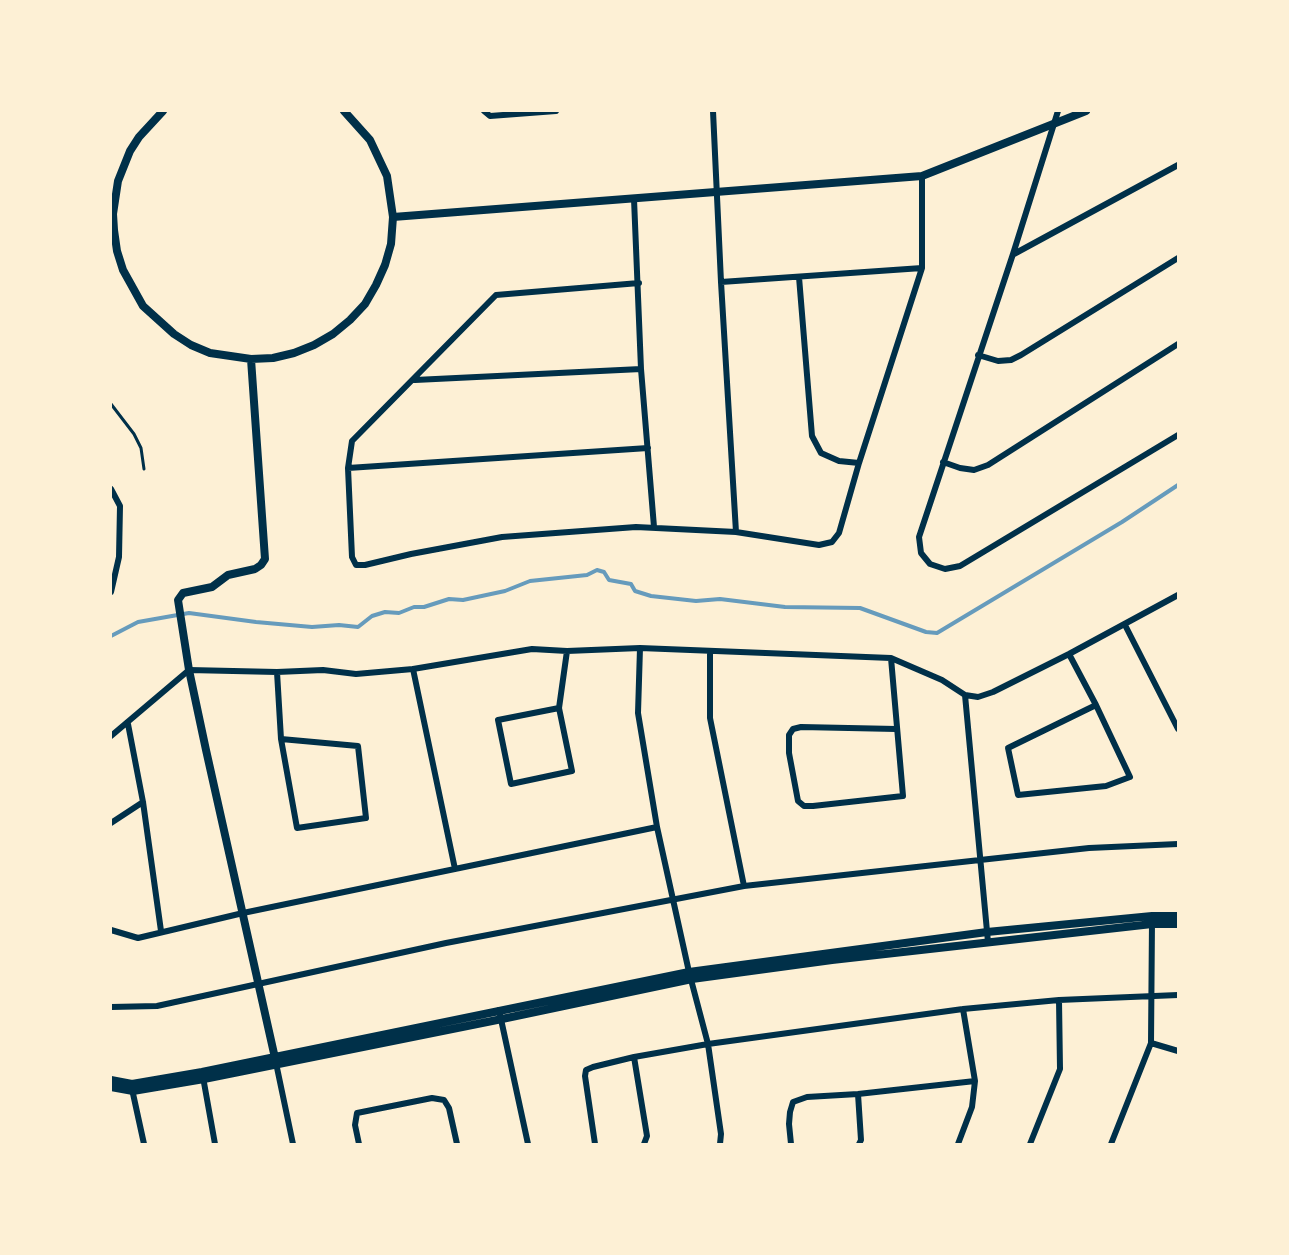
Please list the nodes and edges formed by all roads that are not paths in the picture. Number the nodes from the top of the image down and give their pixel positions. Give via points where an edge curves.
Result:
1 (163, 111) edge
2 (344, 111) edge
3 (484, 111) edge
4 (556, 111) edge
5 (713, 111) edge
6 (1058, 111) edge
7 (1086, 111) edge
8 (1054, 124) junction
9 (1178, 165) edge
10 (922, 176) junction
11 (717, 192) junction
12 (634, 200) junction
13 (393, 216) junction
14 (112, 230) edge
15 (1013, 254) junction
16 (1178, 258) edge
17 (922, 268) junction
18 (799, 277) junction
19 (721, 282) junction
20 (639, 283) junction
21 (1178, 345) edge
22 (978, 355) junction
23 (251, 359) junction
24 (642, 369) junction
25 (414, 380) junction
26 (111, 404) edge
27 (1178, 435) edge
28 (648, 448) junction
29 (944, 462) junction
30 (859, 463) junction
31 (348, 468) junction
32 (144, 469) dead end
33 (111, 489) edge
34 (654, 527) junction
35 (736, 532) junction
36 (111, 556) edge
37 (119, 557) junction
38 (111, 592) edge
39 (1177, 599) edge
40 (1125, 625) junction
41 (640, 648) junction
42 (567, 651) junction
43 (710, 652) junction
44 (1070, 654) junction
45 (891, 658) junction
46 (413, 669) junction
47 (189, 670) junction
48 (277, 672) junction
49 (965, 695) junction
50 (1096, 705) junction
51 (559, 708) junction
52 (128, 724) junction
53 (896, 729) junction
54 (1178, 729) edge
55 (111, 736) edge
56 (281, 739) junction
57 (143, 802) junction
58 (111, 823) edge
59 (657, 826) junction
60 (1178, 844) edge
61 (981, 859) junction
62 (455, 869) junction
63 (744, 886) junction
64 (673, 899) junction
65 (243, 913) junction
66 (1178, 916) edge
67 (1152, 920) junction
68 (1178, 924) edge
69 (111, 930) edge
70 (161, 931) junction
71 (987, 932) junction
72 (988, 942) junction
73 (690, 975) junction
74 (257, 984) junction
75 (1152, 995) junction
76 (1178, 995) edge
77 (1059, 1000) junction
78 (111, 1007) edge
79 (963, 1009) junction
80 (499, 1010) junction
81 (502, 1019) junction
82 (1150, 1043) junction
83 (708, 1044) junction
84 (1178, 1051) edge
85 (633, 1057) junction
86 (276, 1059) junction
87 (203, 1075) junction
88 (111, 1080) edge
89 (975, 1081) junction
90 (111, 1087) edge
91 (132, 1087) junction
92 (858, 1094) junction
93 (144, 1144) edge
94 (215, 1144) edge
95 (293, 1144) edge
96 (359, 1144) edge
97 (457, 1144) edge
98 (528, 1144) edge
99 (595, 1144) edge
100 (644, 1144) edge
101 (720, 1144) edge
102 (792, 1144) edge
103 (859, 1144) edge
104 (958, 1144) edge
105 (1030, 1144) edge
106 (1111, 1144) edge

1 - 14 street via 139,137 123,166
2 - 13 street via 370,140 380,158 390,186
3 - 4 street via 490,116
5 - 11 street
6 - 8 street
7 - 8 street
8 - 10 street
8 - 15 street
9 - 15 street
10 - 11 street
10 - 17 street
11 - 12 street
11 - 19 street
12 - 13 street
12 - 20 street
13 - 23 street via 385,265 350,320 333,334 294,353
14 - 23 street via 127,280 157,321 201,349
15 - 22 street
16 - 22 street via 1022,355 998,361
17 - 18 street
17 - 30 street
18 - 19 street
18 - 30 street via 812,436 821,453 839,461
19 - 35 street
20 - 24 street
20 - 25 street via 496,295
21 - 29 street via 988,465 974,470
22 - 29 street
23 - 47 street via 265,559 255,569 228,575 212,587 183,593 178,600
24 - 25 street
24 - 28 street
25 - 31 street via 352,441
26 - 32 lane via 134,434
27 - 29 street via 960,566 945,569 930,564 921,553 919,537
28 - 31 street
28 - 34 street
30 - 35 street via 839,533 832,542 819,545
31 - 34 street via 352,557 356,565 502,537
33 - 37 street via 120,506
34 - 35 street
36 - 37 street
37 - 38 street
39 - 40 street
40 - 44 street
40 - 54 street
41 - 42 street
41 - 43 street
41 - 59 street via 638,713
42 - 46 street via 532,649
42 - 51 street
43 - 45 street
43 - 63 street via 710,718
44 - 49 street via 993,692 978,697
44 - 50 street
45 - 49 street via 942,680
45 - 53 street
46 - 48 street via 356,674 323,670
46 - 62 street
47 - 48 street
47 - 52 street
47 - 65 street
48 - 56 street
49 - 61 street
50 - 50 street via 1130,777 1106,786 1018,795 1008,748
51 - 51 street via 498,720 511,784 572,771
52 - 55 street
52 - 57 street
53 - 53 street via 903,796 813,806 798,801 789,753 793,729
56 - 56 street via 297,828 366,818 358,746
57 - 58 street
57 - 70 street
59 - 62 street
59 - 64 street
60 - 61 street
61 - 63 street
61 - 71 street
62 - 65 street
63 - 64 street
64 - 73 street
64 - 74 street
65 - 70 street
65 - 74 street
66 - 67 street
67 - 68 street
67 - 71 street
67 - 72 street
67 - 75 street
69 - 70 street via 138,938
71 - 72 street
71 - 73 street
72 - 73 street
73 - 80 street
73 - 81 street
73 - 83 street
74 - 78 street via 157,1006
74 - 86 street
75 - 76 street
75 - 77 street
75 - 82 street
77 - 79 street
77 - 105 street via 1060,1069
79 - 83 street
79 - 89 street
80 - 81 street
80 - 86 street
81 - 86 street
81 - 98 street
82 - 84 street
82 - 106 street
83 - 85 street
83 - 101 street
85 - 99 street via 586,1070
85 - 100 street via 647,1136
86 - 87 street
86 - 95 street
87 - 91 street
87 - 94 street
88 - 91 street
89 - 92 street
89 - 104 street via 972,1107
90 - 91 street
91 - 93 street
92 - 102 street via 807,1097 793,1102 789,1124
92 - 103 street
96 - 97 street via 357,1113 432,1098 444,1100 449,1108

